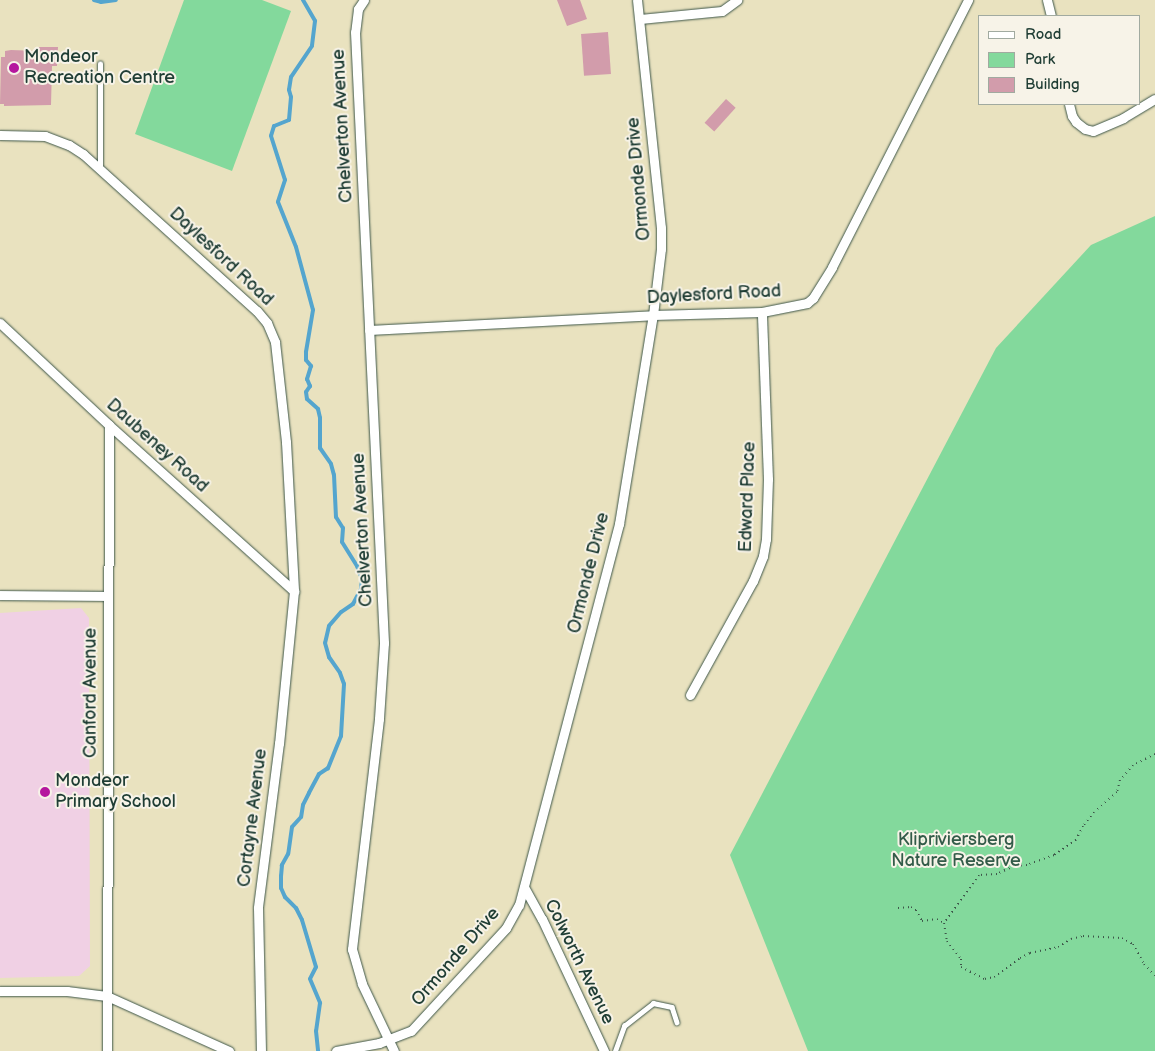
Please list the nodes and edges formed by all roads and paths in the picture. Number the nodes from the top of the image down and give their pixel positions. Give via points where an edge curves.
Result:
1 (364, 0) edge
2 (638, 0) edge
3 (736, 0) edge
4 (968, 0) edge
5 (1048, 0) edge
6 (1051, 15) edge
7 (640, 19) junction
8 (100, 64) dead end
9 (1155, 99) edge
10 (1069, 105) edge
11 (0, 135) edge
12 (100, 168) junction
13 (762, 312) junction
14 (653, 315) junction
15 (0, 323) edge
16 (369, 330) junction
17 (109, 425) junction
18 (294, 591) junction
19 (0, 595) edge
20 (108, 596) junction
21 (690, 695) dead end
22 (1155, 754) edge
23 (524, 887) junction
24 (898, 908) dead end
25 (944, 923) junction
26 (1155, 976) edge
27 (0, 991) edge
28 (107, 996) junction
29 (677, 1022) dead end
30 (389, 1040) junction
31 (107, 1051) edge
32 (228, 1051) edge
33 (261, 1051) edge
34 (336, 1051) edge
35 (394, 1051) edge
36 (604, 1051) edge
37 (614, 1051) edge

1 - 16 street, Chelverton Avenue via 358,9 354,32
2 - 7 street, Ormonde Drive
3 - 7 street via 722,11
4 - 13 street, Daylesford Road via 814,298 800,305
5 - 6 street
7 - 14 street, Ormonde Drive via 661,228
8 - 12 lane
9 - 10 street via 1101,129 1084,129 1072,116
11 - 12 street, Daylesford Road via 36,135 59,140
12 - 18 street, Daylesford Road via 257,311 272,332 278,356 286,442
13 - 14 street, Daylesford Road
13 - 21 street, Edward Place via 768,479 763,556 753,581
14 - 16 street, Daylesford Road
14 - 23 street, Ormonde Drive via 620,524
15 - 17 street, Daubeney Road
16 - 30 street, Chelverton Avenue via 384,668 352,949 362,984
17 - 18 street, Daubeney Road
17 - 20 street, Canford Avenue
18 - 33 street, Cortayne Avenue via 258,908
19 - 20 street
20 - 28 street, Canford Avenue
22 - 25 path via 1133,766 1120,780 1116,792 1094,812 1076,840 1054,855 1027,865 1014,866 997,874 979,875
23 - 30 street, Ormonde Drive via 516,914 499,936 416,1026
23 - 36 street, Colworth Avenue
24 - 25 path via 911,907 922,921 936,919
25 - 26 path via 947,941 961,959 961,967 985,979 994,977 1030,953 1058,947 1083,936 1122,938 1133,944
27 - 28 street via 67,991
28 - 31 street, Canford Avenue
28 - 32 street
29 - 37 lane via 672,1007 653,1003 624,1026
30 - 34 street, Ormonde Drive
30 - 35 street, Chelverton Avenue

